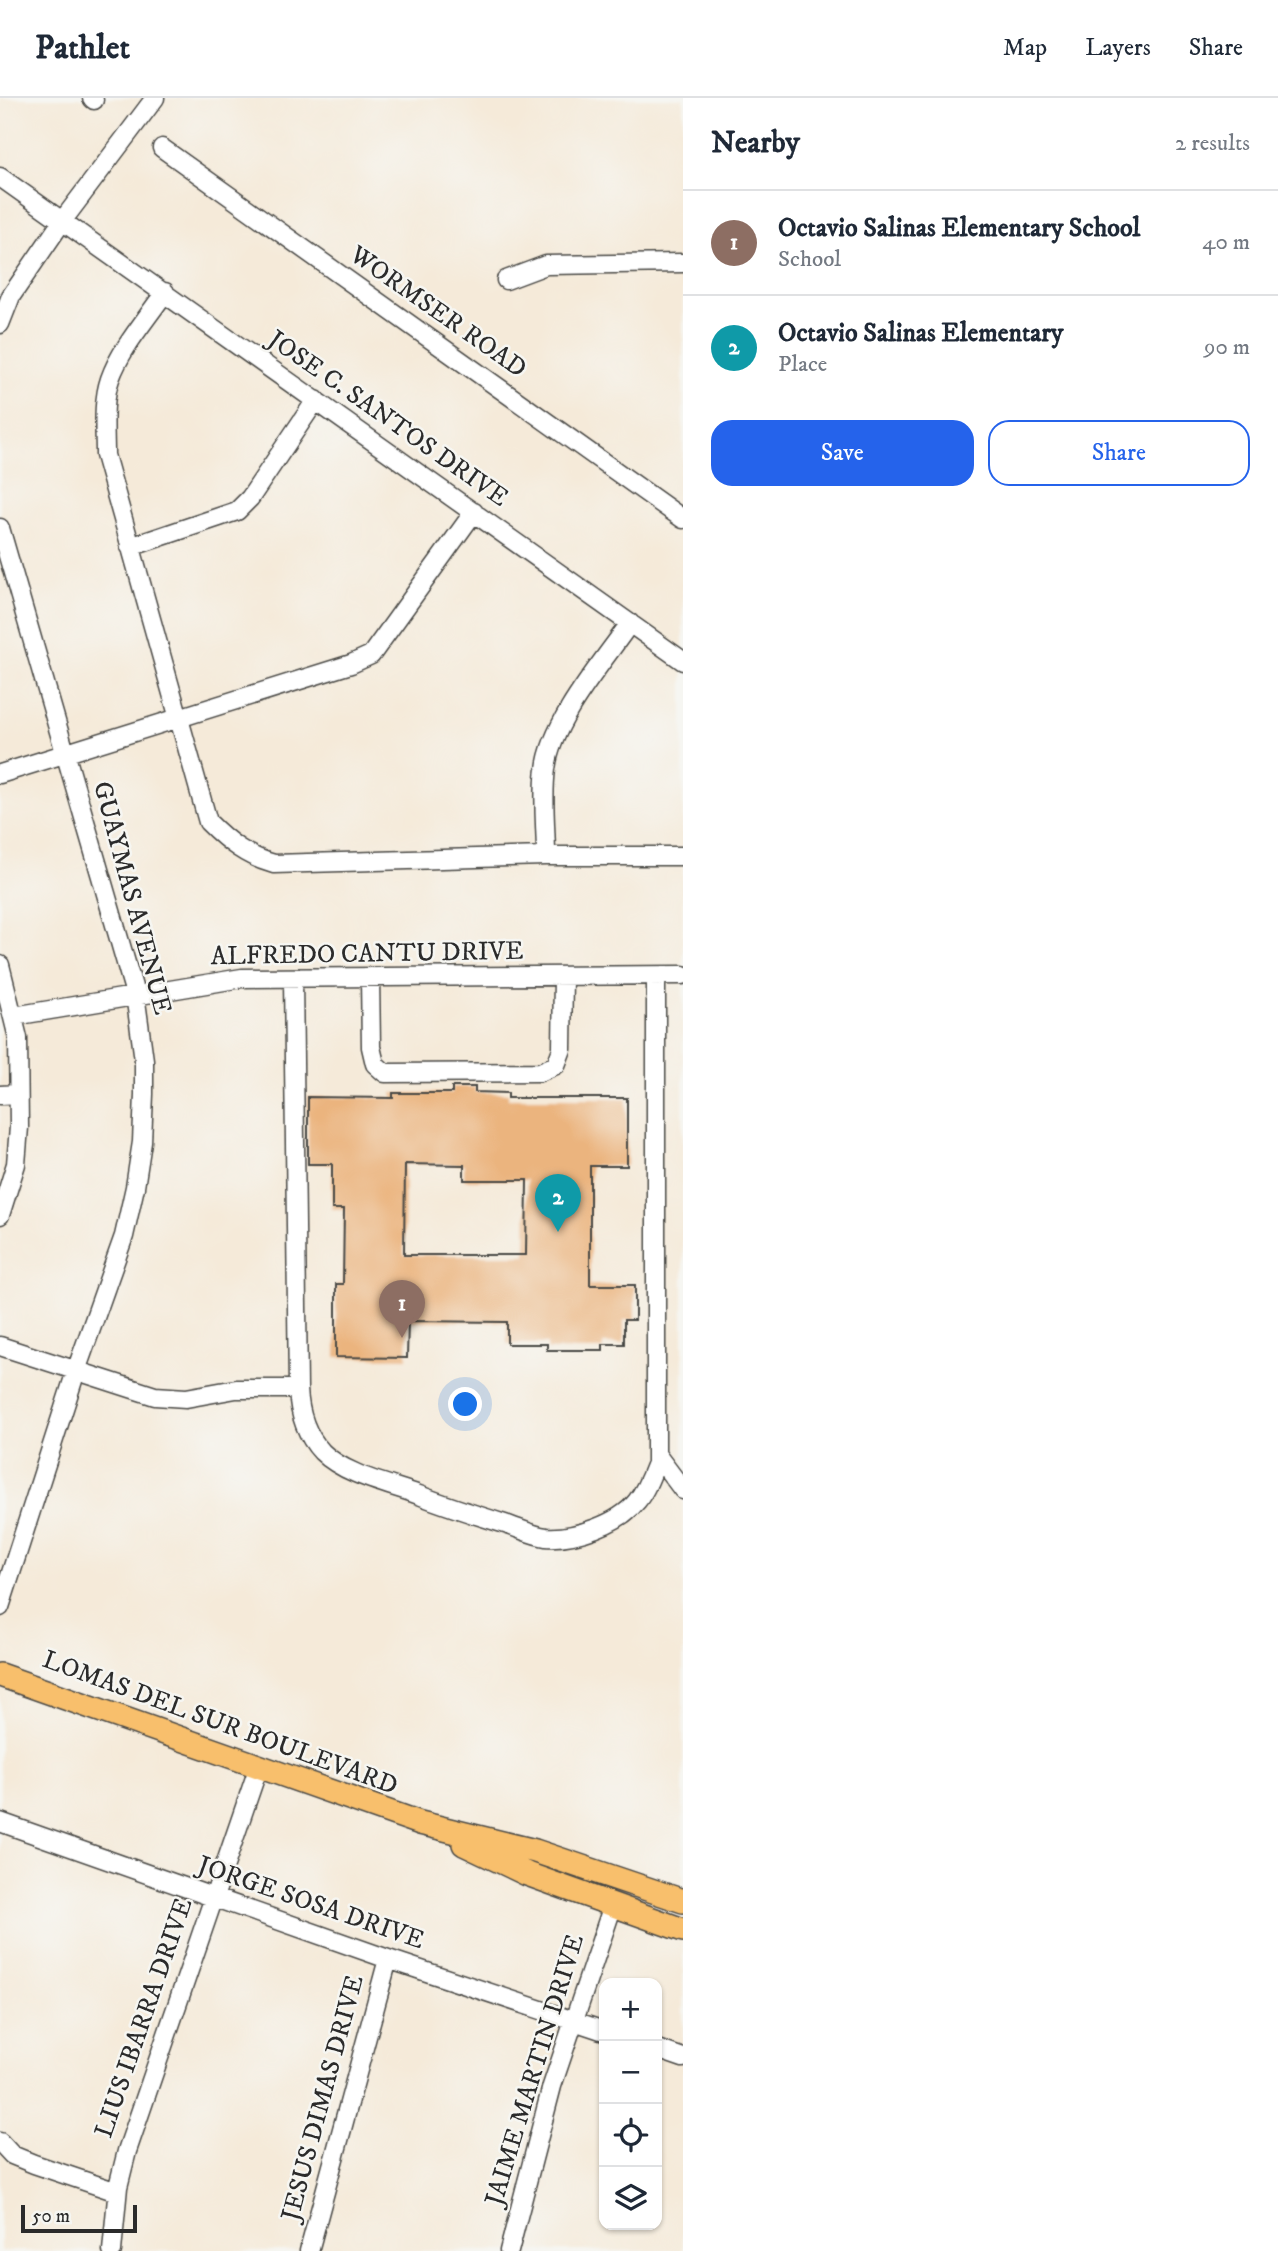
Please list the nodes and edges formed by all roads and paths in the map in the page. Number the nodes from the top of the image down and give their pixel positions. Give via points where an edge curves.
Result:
1 (155, 98) edge
2 (162, 148) dead end
3 (0, 177) edge
4 (63, 220) junction
5 (683, 263) edge
6 (506, 280) dead end
7 (164, 292) junction
8 (0, 324) edge
9 (316, 400) junction
10 (474, 512) junction
11 (683, 519) edge
12 (0, 528) edge
13 (130, 547) junction
14 (630, 623) junction
15 (683, 661) edge
16 (178, 719) junction
17 (65, 754) junction
18 (0, 774) edge
19 (546, 856) junction
20 (683, 856) edge
21 (0, 965) edge
22 (683, 975) edge
23 (563, 976) junction
24 (656, 976) junction
25 (370, 977) junction
26 (293, 978) junction
27 (135, 995) junction
28 (14, 1016) junction
29 (9, 1095) edge
30 (0, 1215) edge
31 (0, 1346) edge
32 (76, 1371) junction
33 (298, 1389) junction
34 (656, 1454) junction
35 (683, 1490) edge
36 (0, 1607) edge
37 (0, 1675) edge
38 (259, 1766) junction
39 (0, 1822) edge
40 (420, 1823) junction
41 (527, 1874) junction
42 (213, 1896) junction
43 (683, 1901) edge
44 (613, 1905) junction
45 (683, 1918) edge
46 (683, 1930) edge
47 (388, 1959) junction
48 (573, 2020) junction
49 (599, 2029) edge
50 (662, 2051) edge
51 (683, 2058) edge
52 (0, 2143) edge
53 (117, 2192) junction
54 (112, 2251) edge
55 (309, 2251) edge
56 (509, 2251) edge

1 - 4 street
2 - 11 street, WORMSER ROAD
3 - 4 street, JOSE C. SANTOS DRIVE
4 - 7 street, JOSE C. SANTOS DRIVE
4 - 8 street via 11,296
5 - 6 street via 546,265
7 - 9 street, JOSE C. SANTOS DRIVE
7 - 13 street via 108,382 105,455
9 - 10 street, JOSE C. SANTOS DRIVE
9 - 13 street via 250,498 237,510
10 - 14 street, JOSE C. SANTOS DRIVE
10 - 16 street via 371,655
12 - 17 street, GUAYMAS AVENUE
13 - 16 street
14 - 15 street, JOSE C. SANTOS DRIVE
14 - 19 street via 555,738 546,769
16 - 17 street
16 - 19 street via 208,822 258,860 274,864
17 - 18 street
17 - 27 street, GUAYMAS AVENUE
19 - 20 street
21 - 28 street
22 - 24 street, ALFREDO CANTU DRIVE
23 - 24 street, ALFREDO CANTU DRIVE
23 - 25 street, ALFREDO CANTU DRIVE
23 - 25 street via 562,1049 556,1065 540,1072 385,1073 375,1064 371,1047
24 - 34 street
25 - 26 street, ALFREDO CANTU DRIVE
26 - 27 street, ALFREDO CANTU DRIVE via 242,978
26 - 33 street
27 - 28 street, ALFREDO CANTU DRIVE
27 - 32 street, GUAYMAS AVENUE via 144,1060 142,1142 135,1187 124,1236
28 - 29 street via 18,1038
29 - 30 street via 19,1126 16,1164
31 - 32 street
32 - 33 street via 170,1398 236,1389
32 - 36 street, GUAYMAS AVENUE
33 - 34 street via 299,1412 308,1432 322,1452 344,1468 543,1536 582,1533 621,1516 648,1485
34 - 35 street
37 - 38 main road, LOMAS DEL SUR BOULEVARD
38 - 40 main road, LOMAS DEL SUR BOULEVARD
38 - 42 street, LIUS IBARRA DRIVE
39 - 42 street, JORGE SOSA DRIVE
40 - 41 main road, LOMAS DEL SUR BOULEVARD
40 - 43 main road, LOMAS DEL SUR BOULEVARD via 535,1851
41 - 44 main road, LOMAS DEL SUR BOULEVARD
41 - 45 main road via 564,1874
42 - 47 street, JORGE SOSA DRIVE
42 - 53 street, LIUS IBARRA DRIVE
44 - 46 main road, LOMAS DEL SUR BOULEVARD
44 - 48 street, JAIME MARTIN DRIVE
47 - 48 street, JORGE SOSA DRIVE
47 - 55 street, JESUS DIMAS DRIVE
48 - 49 street, JORGE SOSA DRIVE
48 - 56 street, JAIME MARTIN DRIVE
50 - 51 street
52 - 53 street via 12,2155
53 - 54 street, LIUS IBARRA DRIVE

